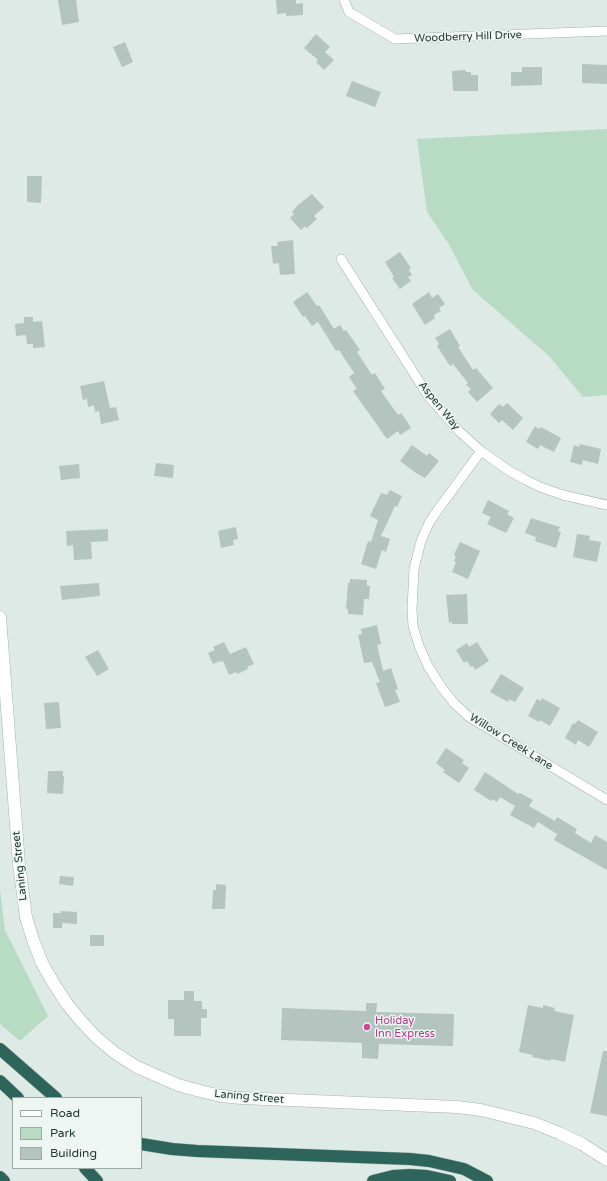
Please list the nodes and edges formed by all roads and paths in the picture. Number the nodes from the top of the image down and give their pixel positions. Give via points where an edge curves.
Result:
1 (344, 0) edge
2 (607, 31) edge
3 (341, 259) dead end
4 (481, 451) junction
5 (607, 504) edge
6 (0, 617) edge
7 (607, 800) edge
8 (0, 1049) edge
9 (0, 1080) edge
10 (17, 1097) edge
11 (55, 1097) edge
12 (142, 1144) edge
13 (607, 1160) edge
14 (86, 1169) edge
15 (0, 1177) edge
16 (4, 1181) edge
17 (97, 1181) edge
18 (373, 1181) edge
19 (450, 1181) edge
20 (487, 1181) edge

1 - 2 street, Woodberry Hill Drive via 348,12 395,39
3 - 4 street, Aspen Way via 429,397
4 - 5 street, Aspen Way via 508,470 540,487 563,495
4 - 7 street, Willow Creek Lane via 437,511 421,541 414,569 412,602 412,623 419,646 442,688 469,717
6 - 13 street, Laning Street via 19,864 26,917 42,963 54,984 67,1004 98,1038 137,1067 178,1085 200,1091 241,1098 481,1110 528,1121 559,1133
8 - 11 highway
9 - 10 highway
12 - 20 highway via 197,1151 429,1160 464,1169
14 - 17 highway
15 - 16 highway
18 - 19 highway via 410,1175

